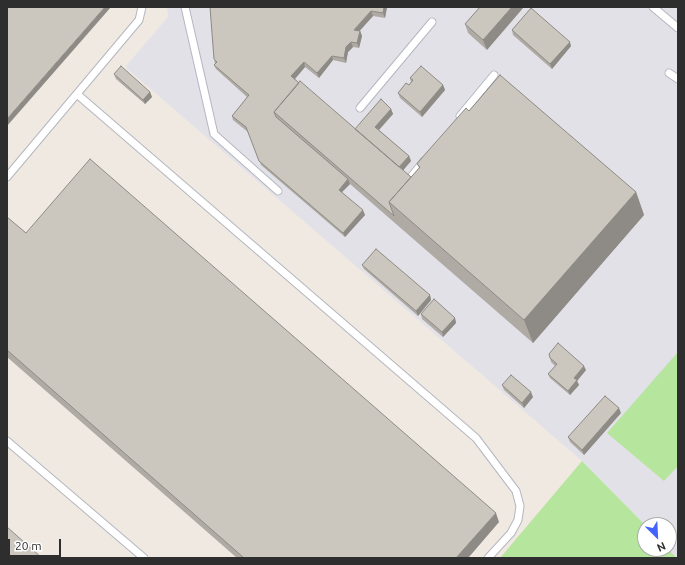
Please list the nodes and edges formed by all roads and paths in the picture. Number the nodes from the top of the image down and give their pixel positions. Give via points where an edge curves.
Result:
1 (142, 7) edge
2 (185, 7) edge
3 (653, 7) edge
4 (432, 22) dead end
5 (678, 28) edge
6 (669, 73) dead end
7 (494, 75) dead end
8 (678, 79) edge
9 (78, 95) junction
10 (360, 108) dead end
11 (455, 123) edge
12 (431, 153) edge
13 (7, 177) edge
14 (411, 177) edge
15 (278, 191) dead end
16 (7, 441) edge
17 (144, 558) edge
18 (488, 558) edge

1 - 9 lane via 139,20
2 - 15 lane via 214,134
3 - 5 lane
4 - 10 lane
6 - 8 lane
7 - 11 lane
9 - 13 lane
9 - 18 lane via 476,438 516,491 520,506 518,520 511,533
12 - 14 lane
16 - 17 lane

